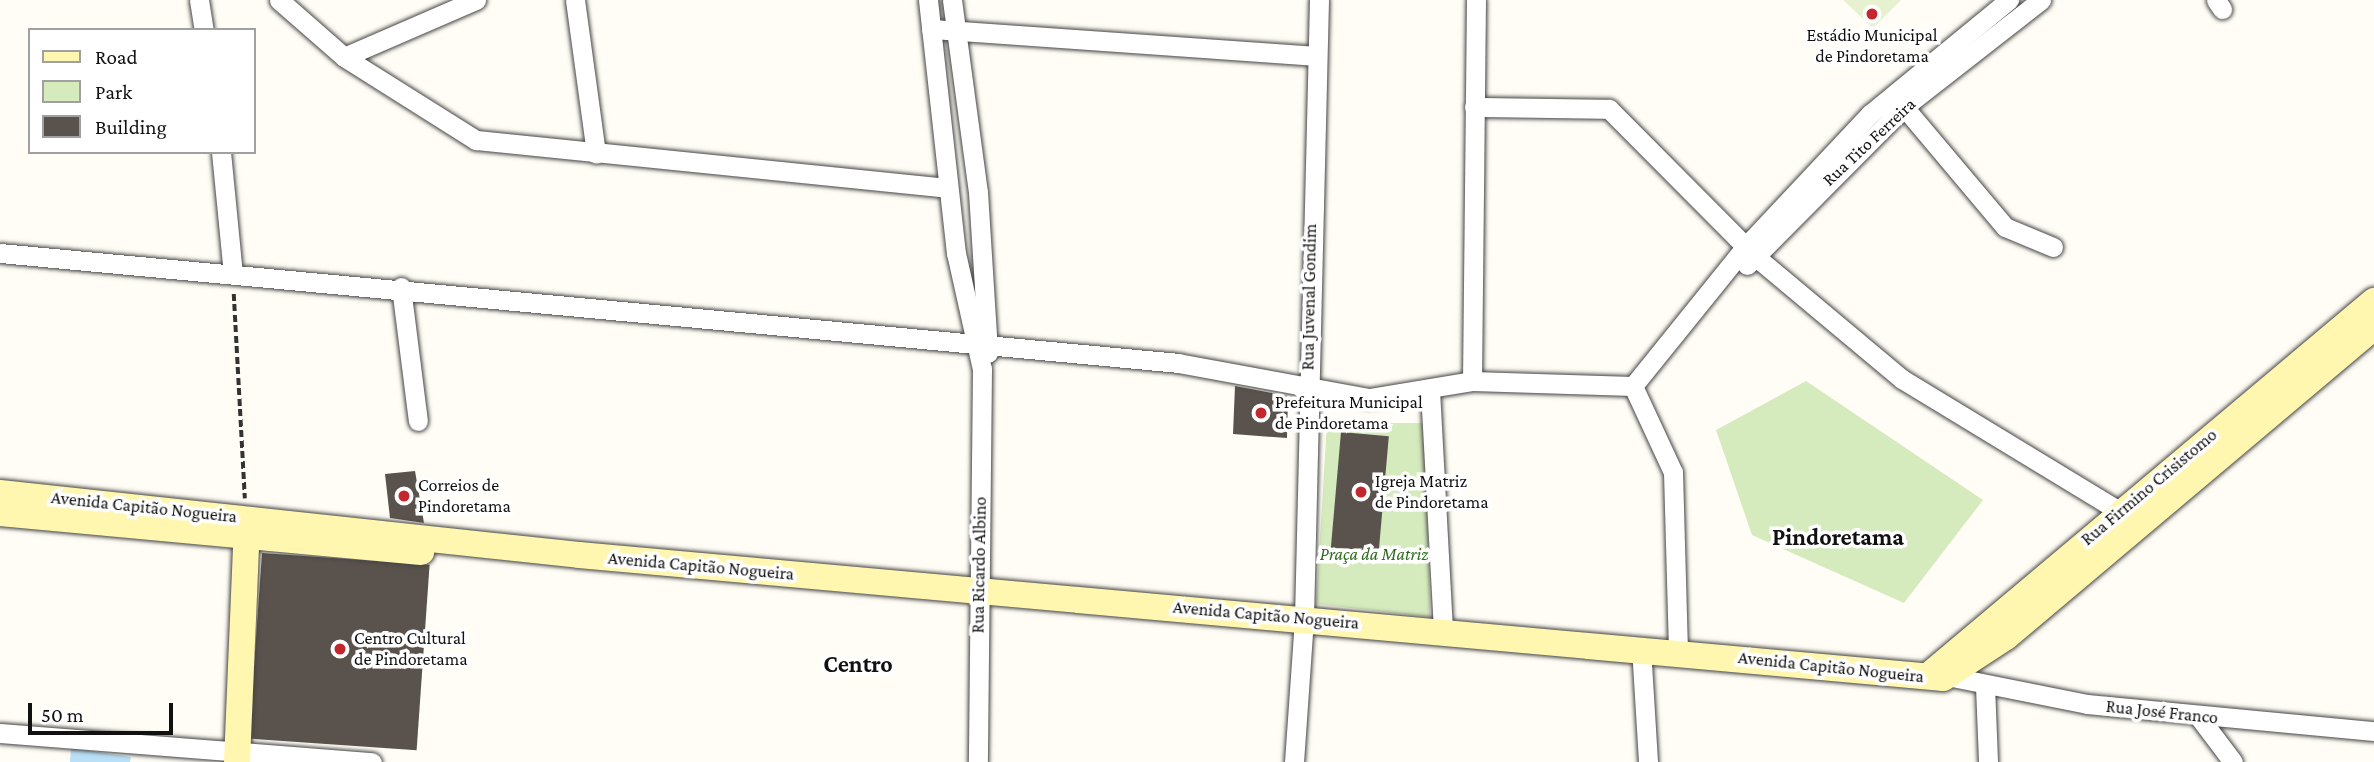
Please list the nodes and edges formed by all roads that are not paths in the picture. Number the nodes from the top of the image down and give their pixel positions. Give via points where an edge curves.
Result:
1 (199, 0) edge
2 (279, 0) edge
3 (476, 0) edge
4 (575, 0) edge
5 (928, 0) edge
6 (952, 0) edge
7 (1319, 0) edge
8 (1476, 0) edge
9 (2009, 0) edge
10 (2041, 0) edge
11 (204, 28) edge
12 (956, 28) junction
13 (931, 29) junction
14 (1315, 56) junction
15 (344, 57) junction
16 (1474, 107) junction
17 (1904, 107) junction
18 (220, 154) edge
19 (596, 154) junction
20 (948, 188) junction
21 (2053, 247) dead end
22 (1750, 252) junction
23 (0, 253) edge
24 (233, 274) junction
25 (401, 287) junction
26 (2374, 301) edge
27 (2374, 327) edge
28 (983, 343) junction
29 (1472, 381) junction
30 (1633, 386) junction
31 (1307, 390) junction
32 (1430, 390) junction
33 (418, 421) dead end
34 (0, 493) edge
35 (2119, 510) junction
36 (0, 513) edge
37 (247, 528) junction
38 (978, 591) junction
39 (1304, 618) junction
40 (1443, 629) junction
41 (1641, 648) junction
42 (1678, 651) junction
43 (1940, 677) junction
44 (1985, 685) junction
45 (2199, 717) junction
46 (2374, 731) edge
47 (0, 733) edge
48 (238, 757) edge
49 (372, 762) edge
50 (978, 762) edge
51 (1294, 762) edge
52 (1648, 762) edge
53 (1988, 762) edge
54 (2233, 762) edge

1 - 11 street
2 - 15 street
3 - 15 street
4 - 19 street
5 - 13 street
6 - 12 street, Rua Ricardo Albino
7 - 14 street, Rua Juvenal Gondim
8 - 16 street
9 - 22 street, Rua Tito Ferreira via 1870,114
10 - 17 street, Rua Tito Ferreira
12 - 13 street
12 - 14 street
12 - 28 street, Rua Ricardo Albino
13 - 20 street
14 - 31 street, Rua Juvenal Gondim
15 - 19 street via 464,135
16 - 22 street via 1609,109
16 - 29 street
17 - 21 street via 2005,227
17 - 22 street, Rua Tito Ferreira
18 - 24 street
19 - 20 street
20 - 28 street
22 - 30 street, Rua Tito Ferreira
22 - 35 street via 1902,379
23 - 24 street
24 - 25 street
25 - 28 street via 766,328
25 - 33 street
26 - 35 main road, Rua Firmino Crisistomo
27 - 43 main road, Rua Firmino Crisistomo
28 - 31 street via 1227,370
28 - 38 street, Rua Ricardo Albino
29 - 30 street
29 - 32 street
30 - 42 street via 1673,472
31 - 32 street via 1369,398
31 - 39 street, Rua Juvenal Gondim
32 - 40 street
34 - 37 main road, Avenida Capitão Nogueira
35 - 43 main road, Rua Firmino Crisistomo
36 - 37 main road, Avenida Capitão Nogueira
37 - 38 main road, Avenida Capitão Nogueira
37 - 48 main road
38 - 39 main road, Avenida Capitão Nogueira
38 - 50 street, Rua Ricardo Albino
39 - 40 main road, Avenida Capitão Nogueira
39 - 51 street, Rua Juvenal Gondim
40 - 41 main road, Avenida Capitão Nogueira
41 - 42 main road, Avenida Capitão Nogueira
41 - 52 street
42 - 43 main road, Avenida Capitão Nogueira
43 - 44 street, Rua José Franco
44 - 45 street, Rua José Franco
44 - 53 street
45 - 46 street, Rua José Franco
45 - 54 street
47 - 48 street
48 - 49 street

